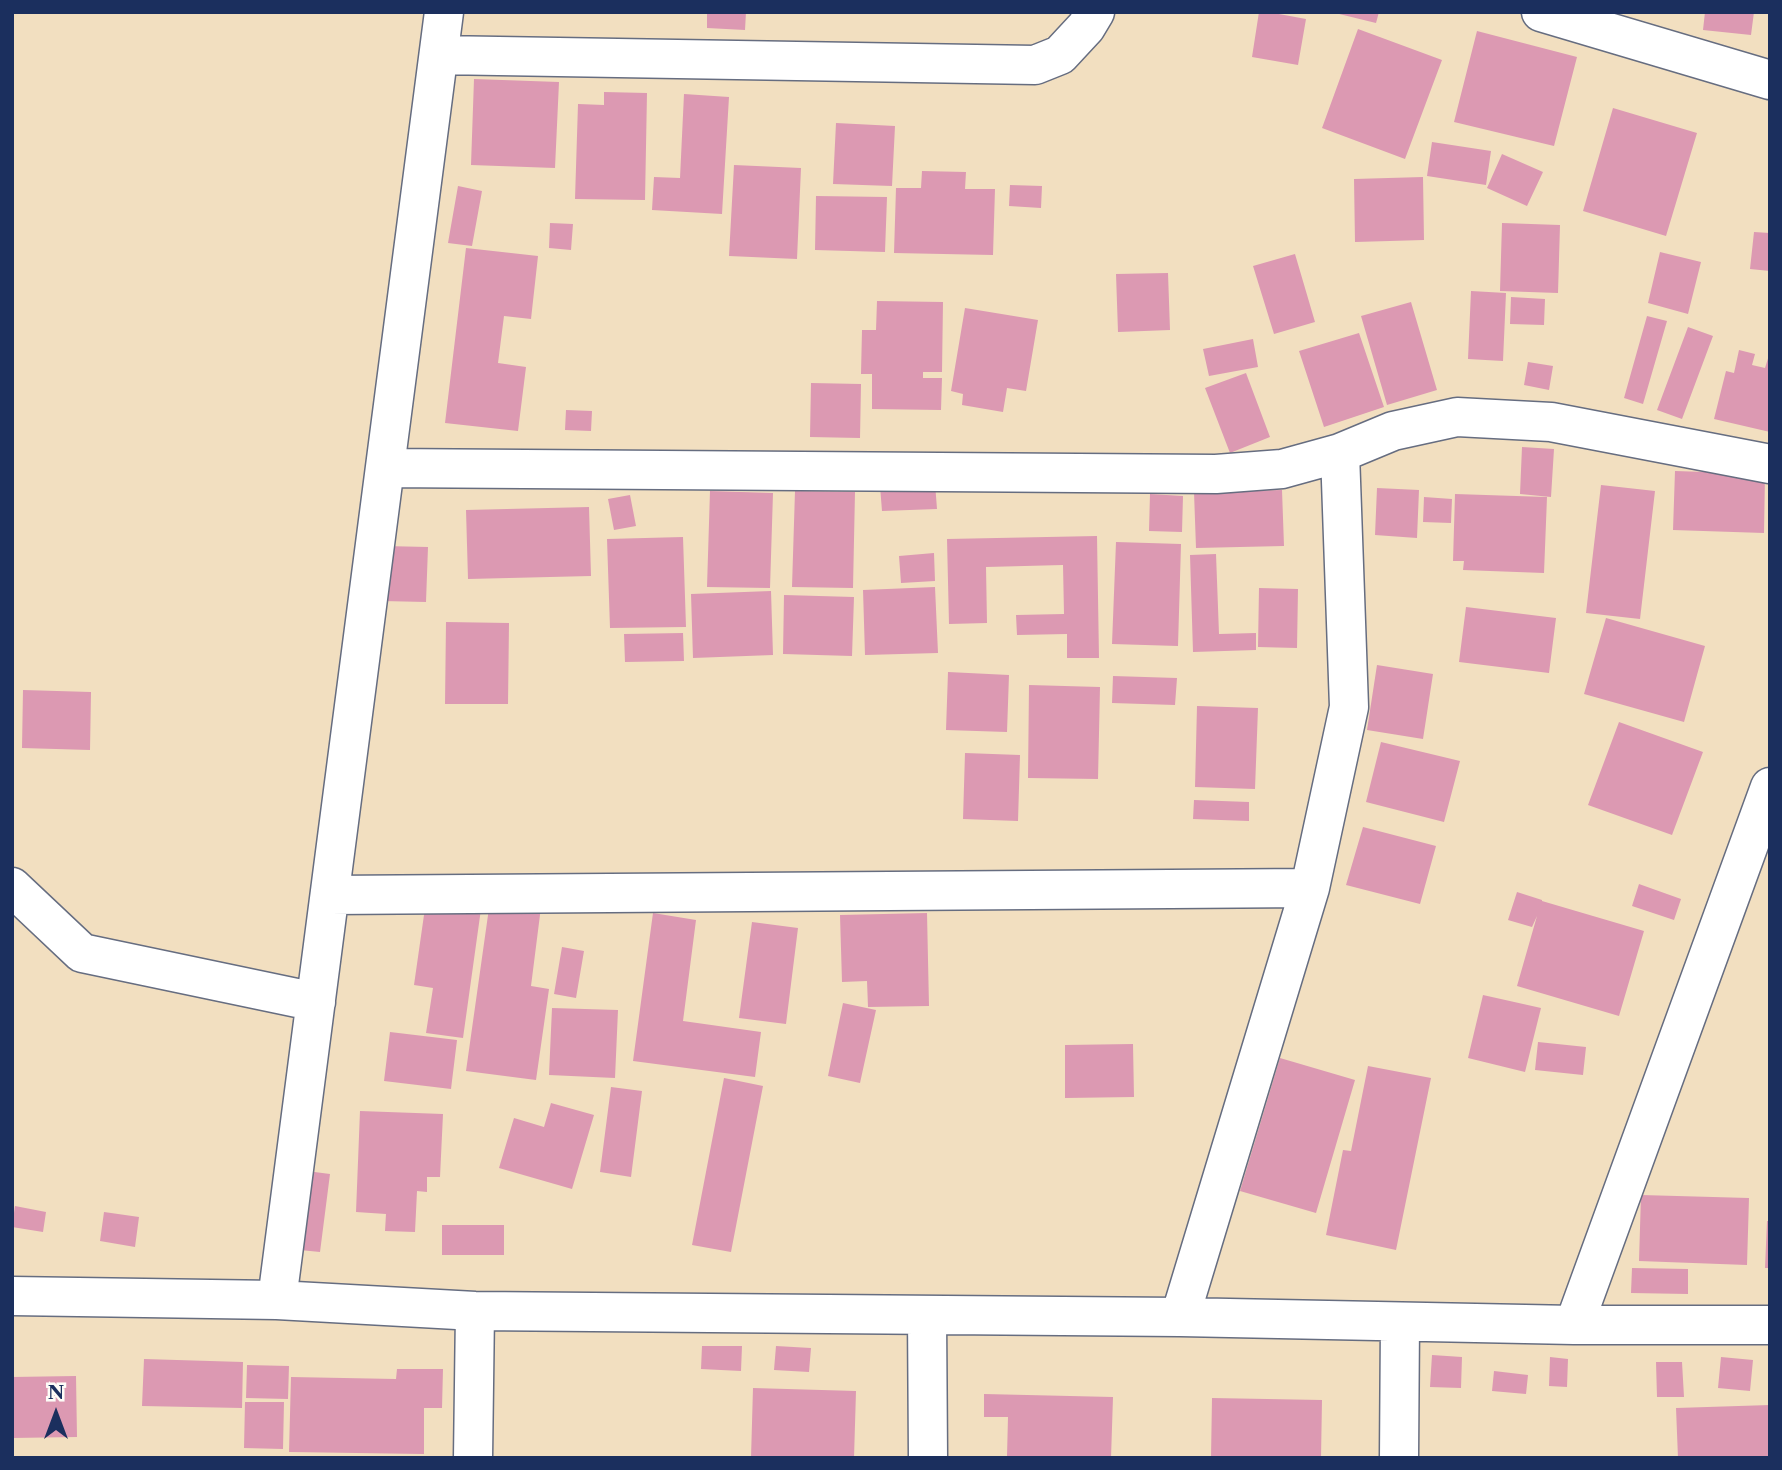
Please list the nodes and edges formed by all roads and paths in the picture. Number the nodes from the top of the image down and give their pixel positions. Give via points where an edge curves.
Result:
1 (444, 12) edge
2 (1095, 12) edge
3 (1541, 12) edge
4 (439, 55) junction
5 (1770, 80) edge
6 (1340, 453) junction
7 (1770, 464) edge
8 (386, 468) junction
9 (1770, 787) edge
10 (12, 887) edge
11 (1310, 888) junction
12 (330, 895) junction
13 (316, 1002) junction
14 (12, 1297) edge
15 (277, 1300) junction
16 (475, 1311) junction
17 (927, 1315) junction
18 (1180, 1317) junction
19 (1400, 1322) junction
20 (1574, 1325) junction
21 (1770, 1325) edge
22 (473, 1458) edge
23 (928, 1458) edge
24 (1399, 1458) edge

1 - 4 street
2 - 4 street via 1060,55 1035,65
3 - 5 street
4 - 8 street
6 - 7 street via 1393,431 1457,417 1551,422
6 - 8 street via 1282,469 1216,474
6 - 11 street via 1349,707
8 - 12 street
9 - 20 street
10 - 13 street via 82,953
11 - 12 street
11 - 18 street
12 - 13 street
13 - 15 street
14 - 15 street
15 - 16 street
16 - 17 street
16 - 22 street
17 - 18 street
17 - 23 street
18 - 19 street
19 - 20 street
19 - 24 street
20 - 21 street

